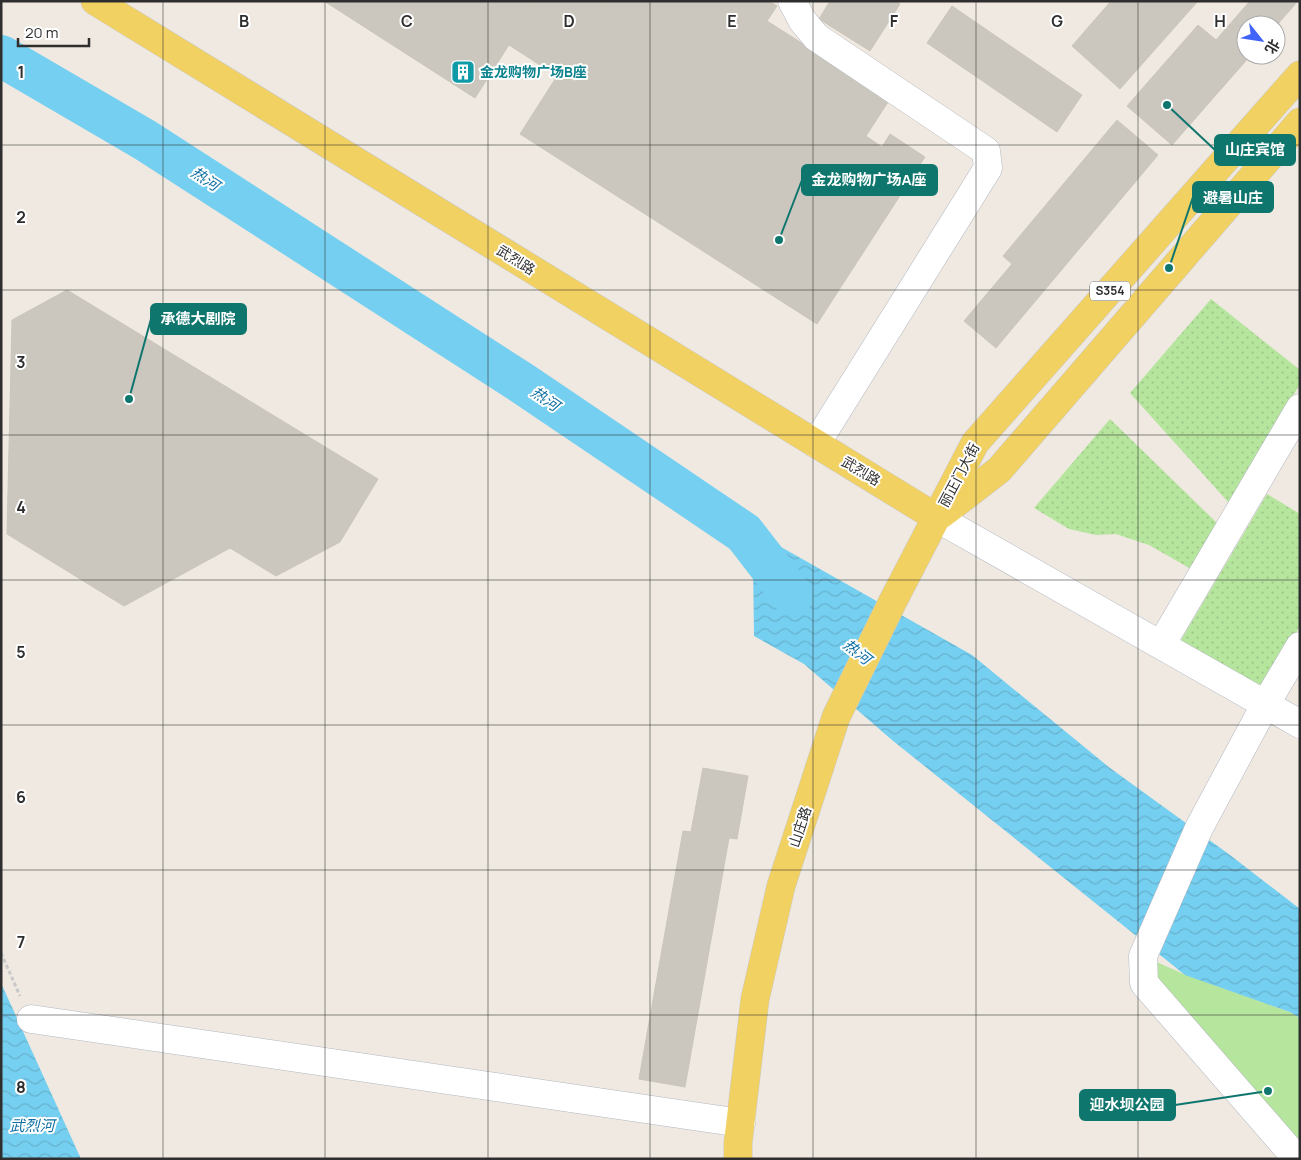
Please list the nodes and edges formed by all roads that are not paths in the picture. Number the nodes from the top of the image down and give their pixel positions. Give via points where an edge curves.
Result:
1 (96, 1) edge
2 (792, 1) edge
3 (1300, 75) edge
4 (1300, 122) edge
5 (1300, 408) edge
6 (816, 444) junction
7 (937, 518) junction
8 (1161, 645) junction
9 (1300, 646) edge
10 (1265, 705) junction
11 (1300, 724) edge
12 (31, 1019) road end
13 (741, 1123) junction
14 (738, 1159) edge
15 (1296, 1159) edge

1 - 6 main road, 武烈路
2 - 6 street via 816,37 986,151 988,168
3 - 7 main road, 丽正门大街 / S354 via 975,443
4 - 7 main road, 丽正门大街 / S354 via 999,470
5 - 8 street
6 - 7 main road, 武烈路
7 - 8 street
7 - 13 main road, 山庄路 via 836,717 781,886 755,999
8 - 10 street
9 - 10 street
10 - 11 street
10 - 15 street via 1199,828 1143,956 1144,984
12 - 13 street
13 - 14 main road, 山庄路

